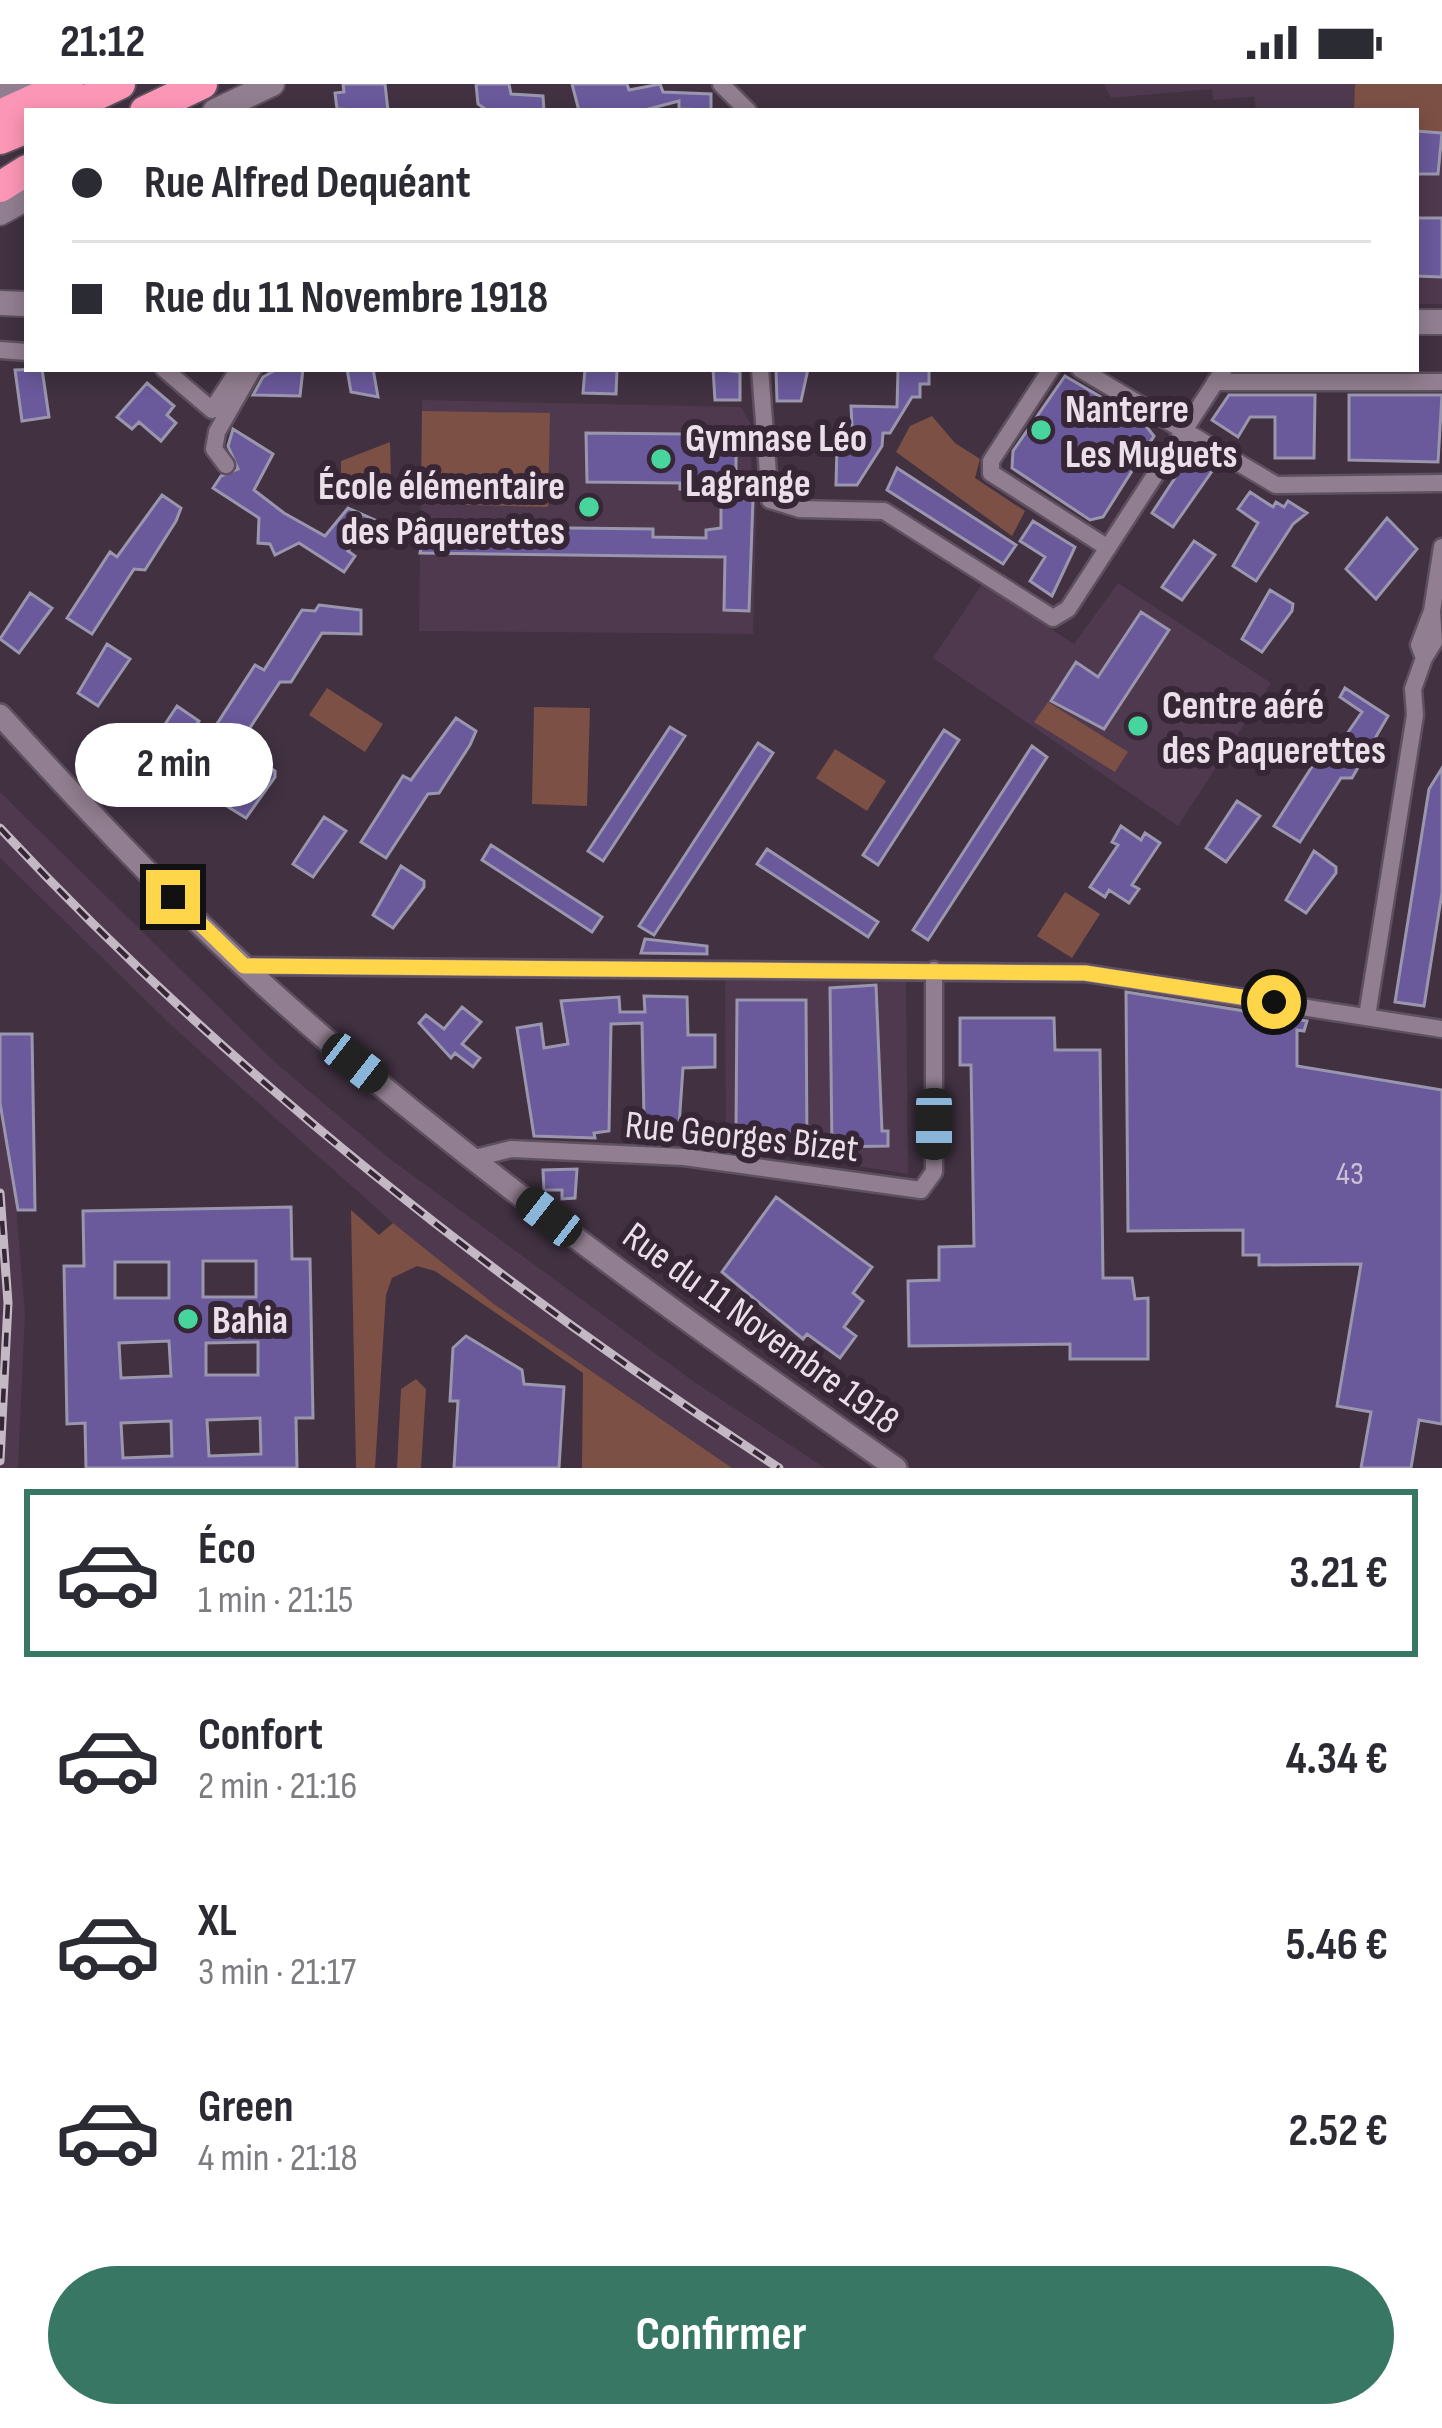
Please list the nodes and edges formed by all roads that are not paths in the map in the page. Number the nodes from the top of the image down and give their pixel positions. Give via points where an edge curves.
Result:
1 (27, 84) edge
2 (68, 84) edge
3 (120, 84) edge
4 (272, 84) edge
5 (721, 84) edge
6 (0, 97) edge
7 (222, 100) edge
8 (69, 108) edge
9 (166, 108) edge
10 (745, 108) edge
11 (0, 115) edge
12 (16, 181) edge
13 (0, 213) edge
14 (168, 372) edge
15 (237, 372) edge
16 (251, 372) edge
17 (760, 372) edge
18 (1049, 372) edge
19 (1085, 372) edge
20 (1220, 376) edge
21 (1442, 382) edge
22 (1185, 429) junction
23 (226, 465) dead end
24 (1442, 482) edge
25 (1442, 548) edge
26 (1103, 554) junction
27 (0, 716) edge
28 (244, 966) junction
29 (934, 970) junction
30 (1367, 1016) junction
31 (1442, 1029) edge
32 (476, 1158) junction
33 (896, 1468) edge

1 - 6 main road
2 - 11 highway
3 - 8 highway
4 - 7 main road
5 - 10 street
7 - 9 highway
12 - 13 main road
14 - 15 street via 212,410
16 - 23 street via 217,432 214,449
17 - 26 street via 767,494 775,504 884,511 1053,618 1068,609
18 - 26 street via 991,472
19 - 22 street
20 - 21 street
20 - 22 street
22 - 24 street via 1276,485
22 - 26 street
25 - 30 street via 1419,645 1426,686
27 - 28 street, Rue du 11 Novembre 1918
28 - 29 street
28 - 32 street, Rue du 11 Novembre 1918
29 - 30 street via 1085,973
29 - 32 street, Rue Georges Bizet via 934,1172 921,1190 684,1156 511,1149
30 - 31 street
32 - 33 street, Rue du 11 Novembre 1918

